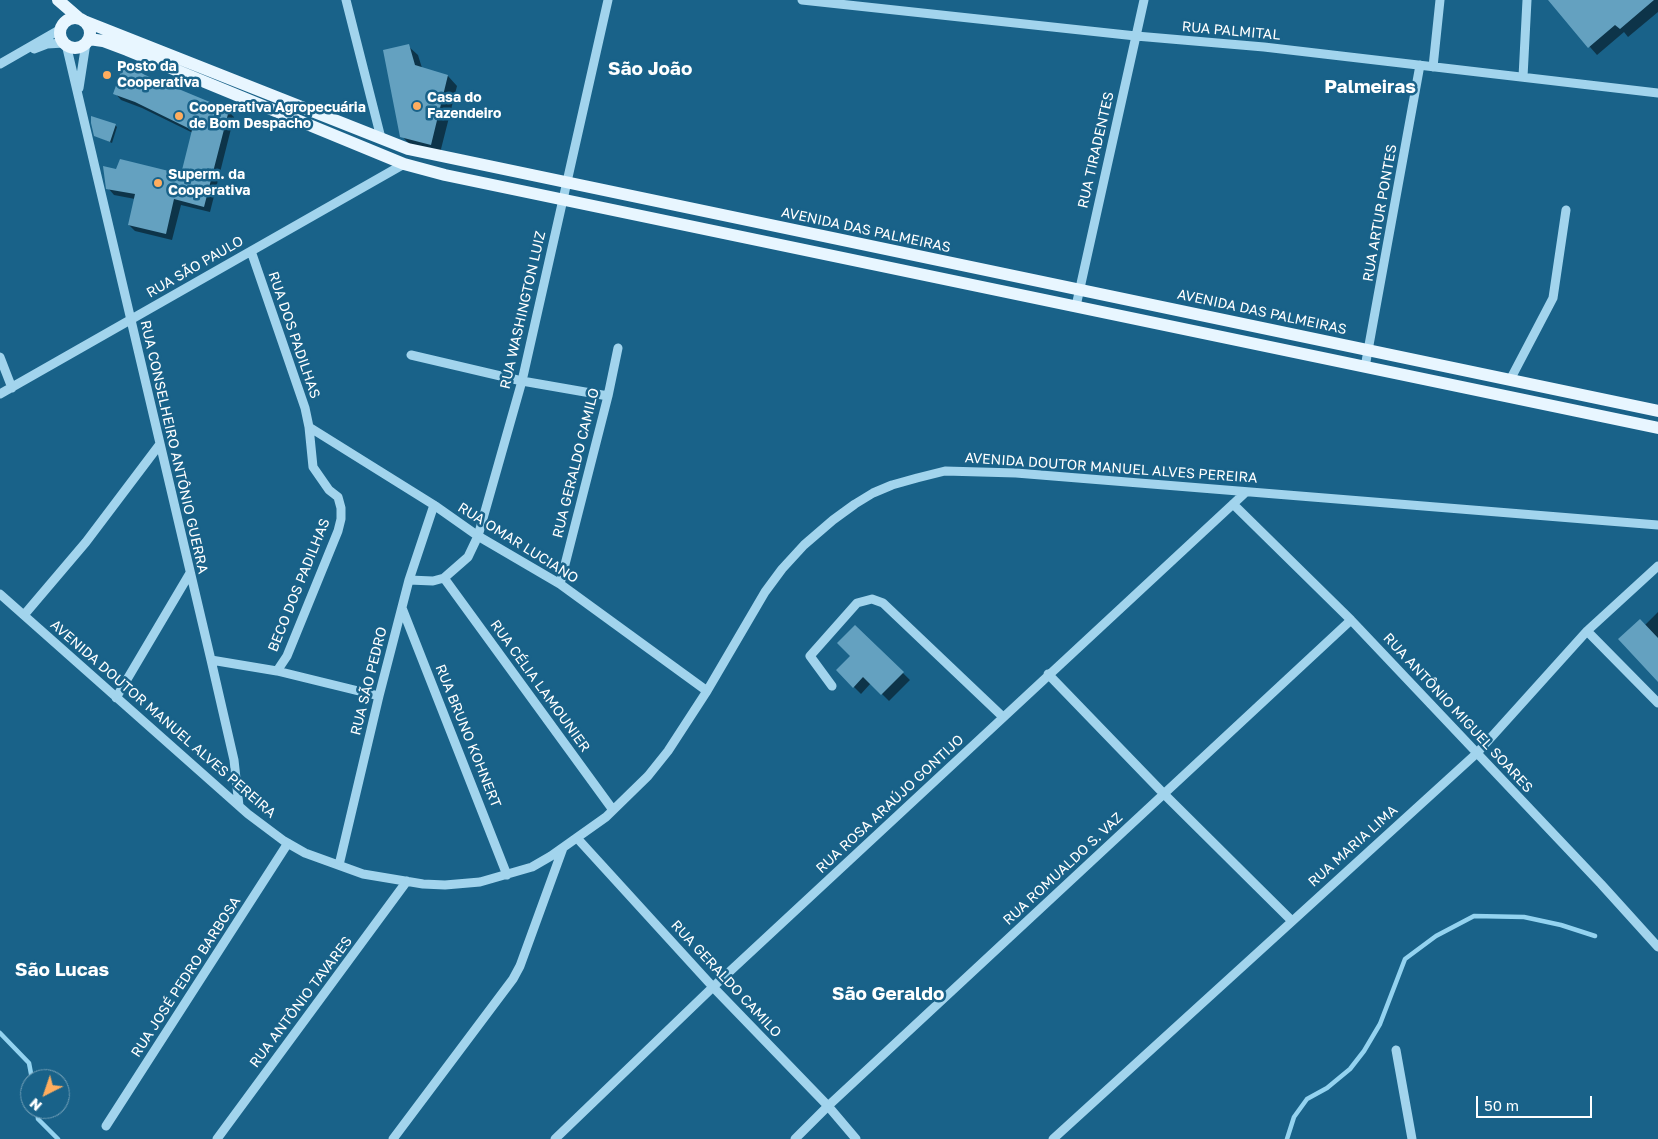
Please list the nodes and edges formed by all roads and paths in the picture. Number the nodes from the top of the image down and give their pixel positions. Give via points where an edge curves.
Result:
1 (57, 0) edge
2 (346, 0) edge
3 (608, 0) edge
4 (802, 0) edge
5 (1144, 0) edge
6 (1440, 0) edge
7 (1527, 0) edge
8 (82, 20) junction
9 (62, 27) junction
10 (1136, 36) junction
11 (87, 41) junction
12 (65, 43) junction
13 (15, 56) junction
14 (0, 64) edge
15 (1420, 65) junction
16 (1433, 67) junction
17 (1524, 77) junction
18 (1658, 93) edge
19 (78, 96) junction
20 (381, 138) junction
21 (404, 164) junction
22 (567, 182) junction
23 (563, 198) junction
24 (662, 202) junction
25 (1566, 210) dead end
26 (659, 219) junction
27 (794, 230) junction
28 (790, 246) junction
29 (250, 252) junction
30 (909, 254) junction
31 (907, 271) junction
32 (1079, 289) junction
33 (1076, 306) junction
34 (130, 320) junction
35 (618, 348) dead end
36 (1369, 350) junction
37 (411, 355) dead end
38 (0, 357) edge
39 (1366, 367) junction
40 (1510, 380) junction
41 (522, 381) junction
42 (12, 388) junction
43 (0, 394) edge
44 (608, 396) junction
45 (1658, 411) edge
46 (309, 427) junction
47 (1658, 428) edge
48 (160, 444) junction
49 (1246, 492) junction
50 (1233, 504) junction
51 (434, 505) junction
52 (1658, 525) edge
53 (478, 536) junction
54 (1658, 566) edge
55 (190, 573) junction
56 (444, 578) junction
57 (409, 580) junction
58 (560, 584) junction
59 (0, 594) edge
60 (402, 608) junction
61 (24, 616) junction
62 (1351, 620) junction
63 (1587, 631) junction
64 (211, 660) junction
65 (277, 672) junction
66 (1048, 674) junction
67 (832, 686) dead end
68 (706, 691) junction
69 (379, 696) junction
70 (116, 698) junction
71 (1658, 702) edge
72 (1003, 717) junction
73 (1476, 752) junction
74 (1164, 794) junction
75 (239, 806) junction
76 (613, 810) junction
77 (577, 838) junction
78 (288, 843) junction
79 (563, 848) junction
80 (339, 866) junction
81 (508, 875) junction
82 (407, 881) junction
83 (1292, 921) junction
84 (1658, 946) edge
85 (714, 987) junction
86 (1396, 1050) dead end
87 (828, 1106) junction
88 (106, 1126) dead end
89 (217, 1139) edge
90 (393, 1139) edge
91 (554, 1139) edge
92 (795, 1139) edge
93 (856, 1139) edge
94 (1053, 1139) edge
95 (1412, 1139) edge

1 - 8 main road
1 - 9 main road
2 - 20 street
3 - 22 street, RUA WASHINGTON LUIZ
4 - 10 street, RUA PALMITAL
5 - 10 street, RUA TIRADENTES
6 - 16 street
7 - 17 street
8 - 9 main road via 70,19
8 - 11 main road via 90,30
8 - 20 main road, AVENIDA DAS PALMEIRAS
9 - 12 main road
9 - 13 street
10 - 15 street, RUA PALMITAL
10 - 32 street, RUA TIRADENTES
11 - 12 main road via 77,47
11 - 19 street
11 - 21 main road via 103,41 127,50
12 - 13 street via 47,44
12 - 19 street, RUA CONSELHEIRO ANTÔNIO GUERRA
13 - 14 street
15 - 16 street, RUA PALMITAL
15 - 36 street, RUA ARTUR PONTES
16 - 17 street, RUA PALMITAL
17 - 18 street, RUA PALMITAL
19 - 34 street, RUA CONSELHEIRO ANTÔNIO GUERRA
20 - 22 main road, AVENIDA DAS PALMEIRAS via 408,149
21 - 23 main road
21 - 29 street, RUA SÃO PAULO
22 - 23 street, RUA WASHINGTON LUIZ
22 - 24 main road, AVENIDA DAS PALMEIRAS
23 - 26 main road
23 - 41 street, RUA WASHINGTON LUIZ
24 - 26 main road
24 - 27 main road, AVENIDA DAS PALMEIRAS
25 - 40 street via 1553,298
26 - 28 main road
27 - 28 main road
27 - 30 main road, AVENIDA DAS PALMEIRAS
28 - 31 main road
29 - 34 street, RUA SÃO PAULO
29 - 46 street, RUA DOS PADILHAS
30 - 31 main road
30 - 32 main road, AVENIDA DAS PALMEIRAS
31 - 33 main road
32 - 33 street, RUA TIRADENTES
32 - 36 main road, AVENIDA DAS PALMEIRAS
33 - 39 main road
34 - 42 street, RUA SÃO PAULO
34 - 48 street, RUA CONSELHEIRO ANTÔNIO GUERRA
35 - 44 street, RUA GERALDO CAMILO
36 - 39 street, RUA ARTUR PONTES
36 - 40 main road, AVENIDA DAS PALMEIRAS
37 - 41 street
38 - 42 street
39 - 47 main road
40 - 45 main road, AVENIDA DAS PALMEIRAS
41 - 44 street
41 - 53 street, RUA WASHINGTON LUIZ
42 - 43 street, RUA SÃO PAULO
44 - 58 street, RUA GERALDO CAMILO
46 - 51 street, RUA OMAR LUCIANO
46 - 65 street, BECO DOS PADILHAS via 313,467 338,497 341,519 287,656
48 - 55 street, RUA CONSELHEIRO ANTÔNIO GUERRA
48 - 61 street via 97,528
49 - 50 street, RUA ROSA ARAÚJO GONTIJO
49 - 52 street, AVENIDA DOUTOR MANUEL ALVES PEREIRA
49 - 68 street, AVENIDA DOUTOR MANUEL ALVES PEREIRA via 974,471 945,471 892,485 854,504 804,545 782,569
50 - 62 street, RUA ANTÔNIO MIGUEL SOARES
50 - 66 street, RUA ROSA ARAÚJO GONTIJO
51 - 53 street, RUA OMAR LUCIANO
51 - 57 street, RUA SÃO PEDRO
53 - 56 street, RUA WASHINGTON LUIZ via 468,557
53 - 58 street, RUA OMAR LUCIANO
54 - 63 street, RUA MARIA LIMA
55 - 64 street, RUA CONSELHEIRO ANTÔNIO GUERRA
55 - 70 street
56 - 57 street
56 - 76 street, RUA CÉLIA LAMOUNIER
57 - 60 street, RUA SÃO PEDRO
58 - 68 street, RUA OMAR LUCIANO
59 - 61 street, AVENIDA DOUTOR MANUEL ALVES PEREIRA
60 - 69 street, RUA SÃO PEDRO
60 - 81 street, RUA BRUNO KOHNERT
61 - 70 street, AVENIDA DOUTOR MANUEL ALVES PEREIRA
62 - 73 street, RUA ANTÔNIO MIGUEL SOARES
62 - 74 street, RUA ROMUALDO S. VAZ
63 - 71 street
63 - 73 street, RUA MARIA LIMA
64 - 65 street
64 - 75 street, RUA CONSELHEIRO ANTÔNIO GUERRA via 234,760
65 - 69 street
66 - 72 street, RUA ROSA ARAÚJO GONTIJO
66 - 74 street
67 - 72 street via 810,656 857,603 872,600 883,603
68 - 76 street, AVENIDA DOUTOR MANUEL ALVES PEREIRA via 648,776
69 - 80 street, RUA SÃO PEDRO
70 - 75 street, AVENIDA DOUTOR MANUEL ALVES PEREIRA
72 - 85 street, RUA ROSA ARAÚJO GONTIJO
73 - 83 street, RUA MARIA LIMA
73 - 84 street, RUA ANTÔNIO MIGUEL SOARES
74 - 83 street
74 - 87 street, RUA ROMUALDO S. VAZ
75 - 78 street, AVENIDA DOUTOR MANUEL ALVES PEREIRA
76 - 77 street, AVENIDA DOUTOR MANUEL ALVES PEREIRA
77 - 79 street, AVENIDA DOUTOR MANUEL ALVES PEREIRA
77 - 85 street, RUA GERALDO CAMILO
78 - 80 street, AVENIDA DOUTOR MANUEL ALVES PEREIRA
78 - 88 street, RUA JOSÉ PEDRO BARBOSA
79 - 81 street, AVENIDA DOUTOR MANUEL ALVES PEREIRA via 532,867
79 - 90 street via 513,979
80 - 82 street, AVENIDA DOUTOR MANUEL ALVES PEREIRA via 363,874
81 - 82 street, AVENIDA DOUTOR MANUEL ALVES PEREIRA via 480,882 445,885
82 - 89 street, RUA ANTÔNIO TAVARES
83 - 94 street, RUA MARIA LIMA
85 - 87 street, RUA GERALDO CAMILO
85 - 91 street, RUA ROSA ARAÚJO GONTIJO
86 - 95 street
87 - 92 street, RUA ROMUALDO S. VAZ
87 - 93 street, RUA GERALDO CAMILO

